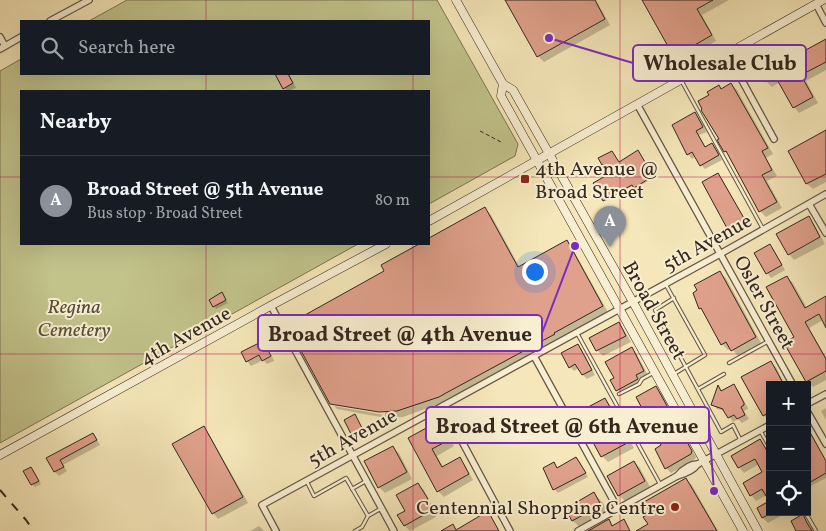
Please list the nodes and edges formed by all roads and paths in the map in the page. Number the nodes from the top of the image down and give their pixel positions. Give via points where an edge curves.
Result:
1 (89, 0) edge
2 (456, 0) edge
3 (819, 2) edge
4 (52, 20) edge
5 (826, 22) edge
6 (0, 36) edge
7 (20, 38) edge
8 (3, 47) edge
9 (727, 54) junction
10 (680, 79) junction
11 (503, 84) junction
12 (637, 104) junction
13 (480, 131) dead end
14 (774, 139) dead end
15 (501, 142) dead end
16 (550, 154) junction
17 (537, 161) junction
18 (826, 194) edge
19 (809, 204) junction
20 (430, 220) edge
21 (763, 230) junction
22 (826, 233) edge
23 (384, 245) edge
24 (720, 254) junction
25 (666, 284) junction
26 (674, 298) junction
27 (633, 302) junction
28 (271, 306) junction
29 (620, 309) junction
30 (576, 332) junction
31 (768, 341) junction
32 (534, 356) junction
33 (730, 363) dead end
34 (686, 367) junction
35 (655, 372) junction
36 (724, 374) dead end
37 (672, 375) junction
38 (791, 381) edge
39 (698, 389) junction
40 (619, 394) dead end
41 (826, 394) edge
42 (811, 402) edge
43 (443, 406) junction
44 (811, 418) edge
45 (768, 426) edge
46 (760, 430) junction
47 (741, 441) junction
48 (766, 441) edge
49 (826, 444) edge
50 (715, 454) junction
51 (353, 455) junction
52 (0, 456) edge
53 (701, 463) junction
54 (306, 481) junction
55 (367, 481) junction
56 (660, 485) junction
57 (352, 489) junction
58 (382, 508) junction
59 (618, 509) junction
60 (368, 516) junction
61 (807, 516) edge
62 (276, 531) edge
63 (355, 531) edge
64 (394, 531) edge
65 (510, 531) edge
66 (578, 531) edge
67 (743, 531) edge
68 (758, 531) edge
69 (816, 531) edge

1 - 4 street
2 - 11 main road, Broad Street
3 - 5 street
3 - 9 main road
6 - 8 street
7 - 8 street
9 - 10 main road
9 - 14 street
10 - 12 main road
10 - 21 lane
11 - 16 main road, Broad Street via 514,90
11 - 17 main road, Broad Street via 502,96
12 - 16 main road
12 - 24 street, Osler Street
13 - 15 path
16 - 17 main road
16 - 27 main road, Broad Street
17 - 20 main road
17 - 29 main road, Broad Street
18 - 19 street, 5th Avenue
19 - 21 street, 5th Avenue
19 - 22 street
21 - 24 street, 5th Avenue
23 - 28 main road, 4th Avenue
24 - 25 street, 5th Avenue
24 - 31 street, Osler Street
25 - 26 lane
25 - 27 street, 5th Avenue
26 - 34 lane via 705,355
26 - 34 lane via 655,310
27 - 29 street, 5th Avenue
27 - 37 main road, Broad Street
28 - 51 street
28 - 52 main road, 4th Avenue
29 - 30 street, 5th Avenue
29 - 35 main road, Broad Street
30 - 32 street, 5th Avenue
30 - 56 lane
31 - 33 lane
31 - 38 street, Osler Street
32 - 43 street, 5th Avenue
32 - 59 street
34 - 37 lane
34 - 39 lane
35 - 40 lane
35 - 53 main road, Broad Street
36 - 39 lane
37 - 50 main road, Broad Street
39 - 47 lane via 721,432 733,425
41 - 42 street
43 - 51 street, 5th Avenue
43 - 65 street
44 - 49 street
45 - 46 street
46 - 47 street
46 - 48 lane
47 - 50 street
50 - 53 street
50 - 68 main road, Broad Street
51 - 54 street, 5th Avenue
51 - 55 street
53 - 56 street via 692,464
53 - 67 main road, Broad Street
54 - 57 lane via 314,496 346,478
54 - 62 street, 5th Avenue via 262,505
55 - 57 lane
55 - 58 street
56 - 59 street
57 - 60 lane
58 - 60 lane
58 - 64 street
59 - 66 street
60 - 63 lane via 362,527
61 - 69 lane

